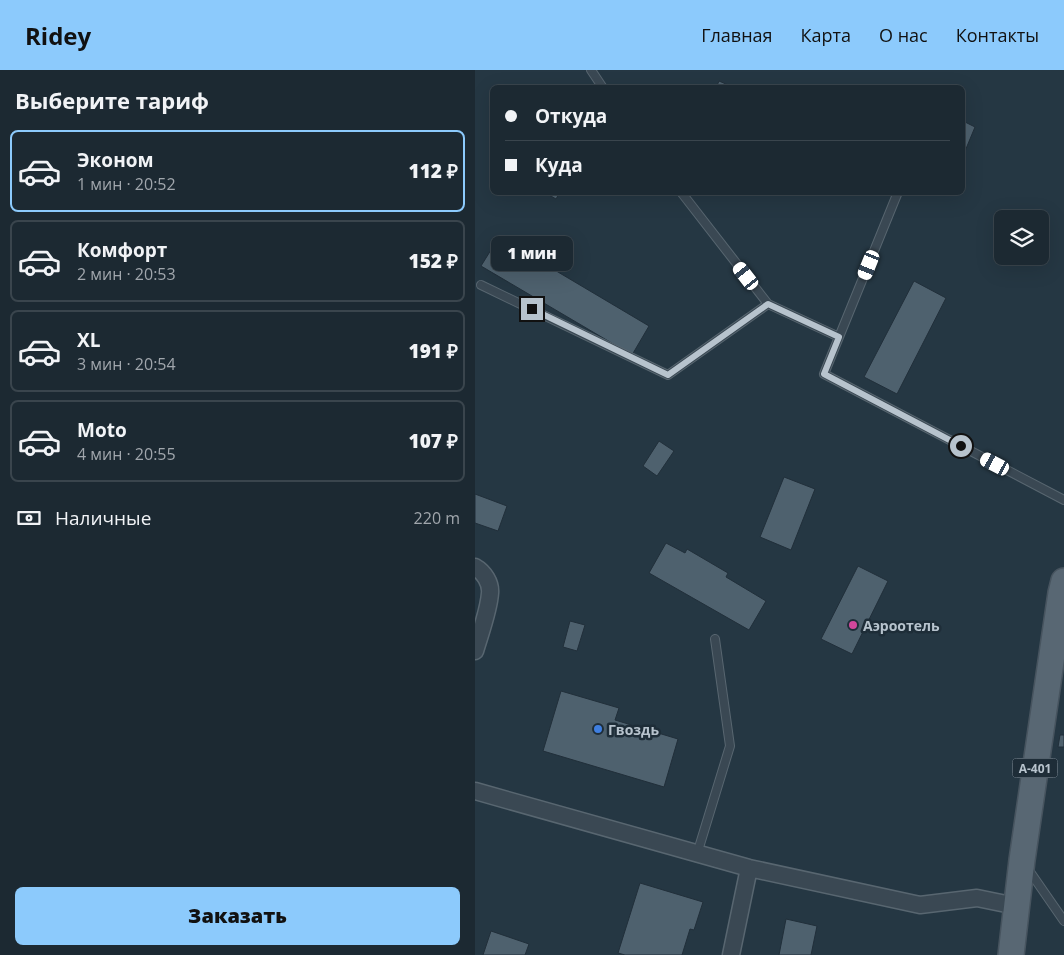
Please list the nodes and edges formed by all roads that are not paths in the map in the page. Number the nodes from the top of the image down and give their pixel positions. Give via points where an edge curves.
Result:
1 (591, 70) edge
2 (601, 85) edge
3 (683, 195) edge
4 (897, 195) edge
5 (481, 285) dead end
6 (768, 304) junction
7 (839, 337) junction
8 (1064, 500) edge
9 (475, 567) edge
10 (1064, 581) edge
11 (715, 639) dead end
12 (475, 651) edge
13 (475, 791) edge
14 (699, 848) junction
15 (1022, 860) junction
16 (749, 868) junction
17 (1016, 906) junction
18 (1064, 921) edge
19 (731, 955) edge
20 (1011, 955) edge

1 - 2 lane
3 - 6 lane
4 - 7 lane
5 - 6 lane via 668,375
6 - 7 lane
7 - 8 lane via 824,374
9 - 12 street via 487,579 491,592
10 - 15 main road, А-401
11 - 14 lane via 730,746
13 - 14 street
14 - 16 street
15 - 17 main road, А-401
15 - 18 lane
16 - 17 street via 921,905 977,898
16 - 19 street
17 - 20 main road, А-401

